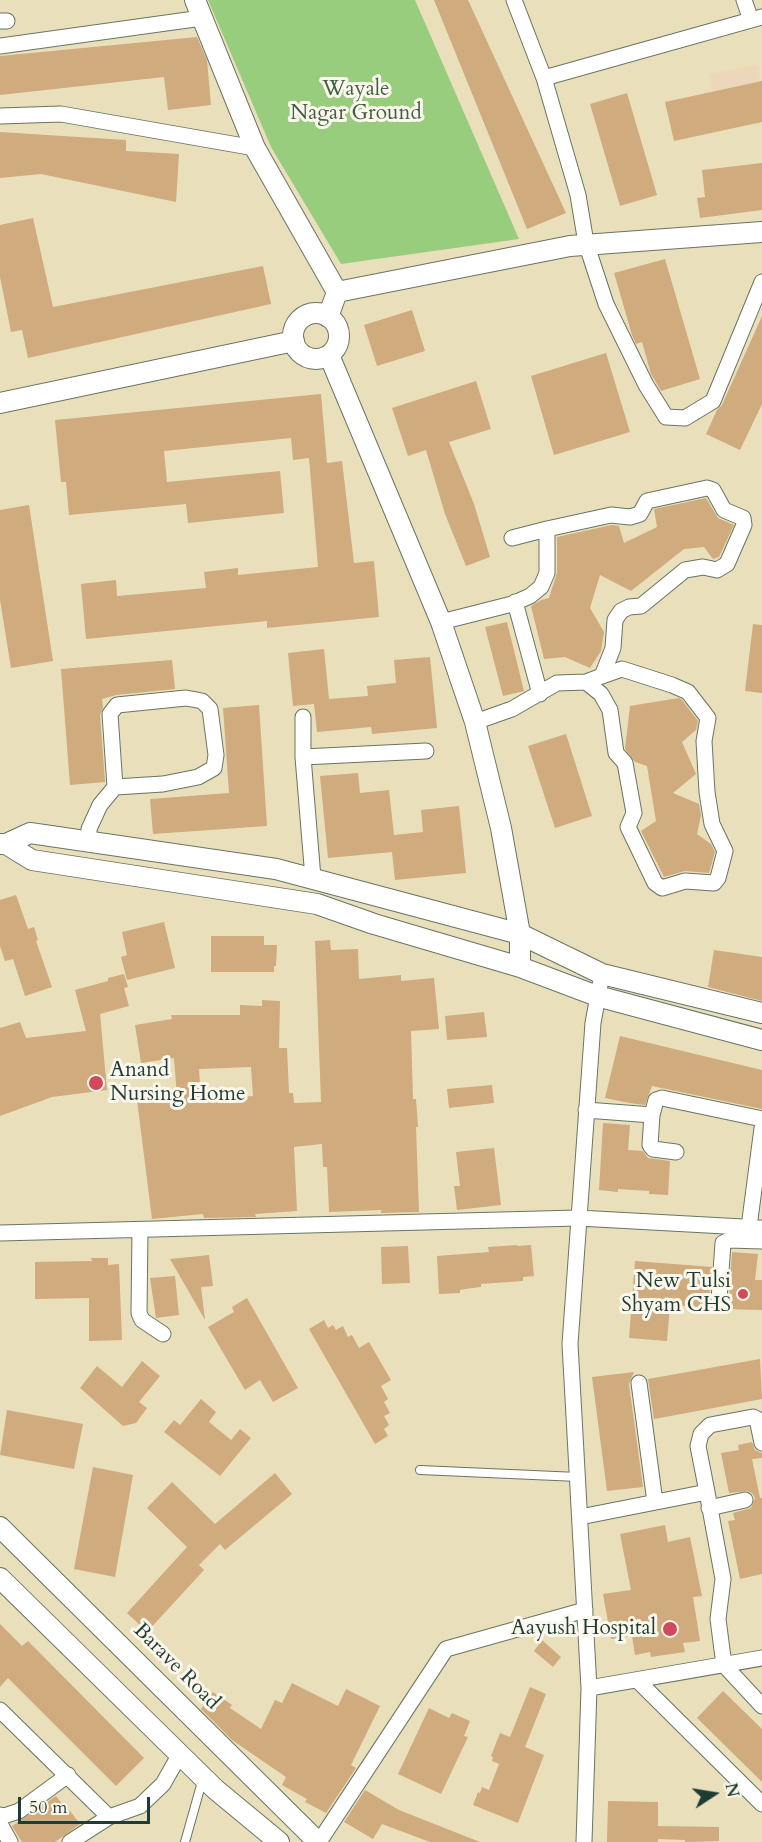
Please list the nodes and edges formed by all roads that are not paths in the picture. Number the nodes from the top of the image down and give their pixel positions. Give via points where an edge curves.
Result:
1 (514, 0) edge
2 (744, 0) edge
3 (198, 9) edge
4 (757, 19) edge
5 (0, 46) edge
6 (544, 78) junction
7 (0, 116) edge
8 (255, 148) junction
9 (762, 232) edge
10 (586, 243) junction
11 (762, 282) edge
12 (337, 292) junction
13 (328, 317) junction
14 (294, 341) junction
15 (329, 355) junction
16 (0, 403) edge
17 (547, 529) junction
18 (512, 538) dead end
19 (515, 602) junction
20 (441, 622) junction
21 (602, 676) junction
22 (586, 682) junction
23 (540, 694) junction
24 (303, 717) dead end
25 (475, 722) junction
26 (426, 751) dead end
27 (303, 757) junction
28 (115, 787) junction
29 (89, 843) junction
30 (3, 844) edge
31 (313, 878) junction
32 (520, 934) junction
33 (520, 967) junction
34 (602, 974) junction
35 (597, 996) junction
36 (762, 1012) edge
37 (762, 1040) edge
38 (586, 1110) junction
39 (652, 1115) junction
40 (762, 1119) edge
41 (762, 1128) edge
42 (676, 1152) dead end
43 (578, 1218) junction
44 (755, 1227) edge
45 (140, 1230) junction
46 (0, 1233) edge
47 (762, 1241) edge
48 (719, 1300) dead end
49 (163, 1334) dead end
50 (639, 1383) dead end
51 (762, 1443) edge
52 (420, 1470) dead end
53 (578, 1477) junction
54 (707, 1492) junction
55 (745, 1500) dead end
56 (655, 1502) junction
57 (709, 1508) junction
58 (580, 1516) junction
59 (0, 1527) edge
60 (0, 1578) edge
61 (585, 1610) junction
62 (762, 1658) edge
63 (724, 1665) junction
64 (637, 1680) junction
65 (589, 1688) junction
66 (762, 1706) edge
67 (0, 1710) edge
68 (180, 1754) junction
69 (68, 1775) junction
70 (203, 1777) junction
71 (762, 1804) edge
72 (0, 1815) edge
73 (109, 1817) junction
74 (0, 1824) edge
75 (10, 1842) edge
76 (70, 1842) edge
77 (185, 1842) edge
78 (279, 1842) edge
79 (319, 1842) edge
80 (584, 1842) edge

1 - 6 street
2 - 4 street
3 - 5 street
3 - 8 street
4 - 6 street
6 - 10 street via 578,195
7 - 8 street via 61,114
8 - 12 street
9 - 10 street
10 - 11 street via 606,304 666,417 685,418 712,401
10 - 12 street
12 - 13 street
13 - 14 street via 306,315 295,326
13 - 15 street via 338,329 334,350
14 - 15 street via 308,357
14 - 16 street
15 - 20 street
17 - 18 street
17 - 19 street via 547,573 541,587
17 - 21 street via 611,515 630,517 640,514 647,501 706,488 713,490 724,510 743,518 744,525 727,564 717,570 685,570 641,606 621,611 615,620 613,648
19 - 20 street
19 - 23 street
20 - 25 street
21 - 22 street
21 - 22 street via 622,669 672,685 688,692 708,718 704,741 707,792 712,824 725,851 714,883 685,881 662,888 655,883 628,827 634,813 624,763 616,753 610,710 601,694
22 - 23 street via 556,683
23 - 25 street
24 - 27 street
25 - 32 street via 501,828
26 - 27 street
27 - 31 street
28 - 28 street via 110,714 117,705 202,700 210,709 214,768 198,777 163,784
28 - 29 street via 89,829
29 - 30 street via 30,833
29 - 31 street via 276,869
30 - 33 street via 32,860 317,904
31 - 32 street
32 - 33 street
32 - 34 street
33 - 35 street
34 - 35 street
34 - 36 street
35 - 37 street
35 - 38 street
38 - 39 street
38 - 43 street
39 - 40 street via 656,1100 662,1098
39 - 42 street via 650,1145
41 - 44 street
43 - 44 street
43 - 45 street
43 - 53 street via 570,1344
45 - 46 street
45 - 49 street via 139,1313 142,1320
47 - 48 street via 729,1240 723,1244
50 - 56 street
51 - 54 street via 757,1419 753,1417 710,1425 701,1434 698,1446
52 - 53 lane
53 - 58 street
54 - 56 street
54 - 57 street
55 - 57 street
56 - 58 street
57 - 63 street via 723,1580 718,1619
58 - 61 street
59 - 79 street, Barave Road
60 - 68 street
61 - 65 street
61 - 79 street via 446,1649
62 - 63 street
63 - 64 street
63 - 66 street
64 - 65 street
64 - 71 street
65 - 80 street
67 - 69 street
68 - 70 street
68 - 73 street via 163,1784 140,1806
69 - 72 street via 19,1811
69 - 73 street
70 - 77 lane
70 - 78 street
73 - 76 street
74 - 75 street

